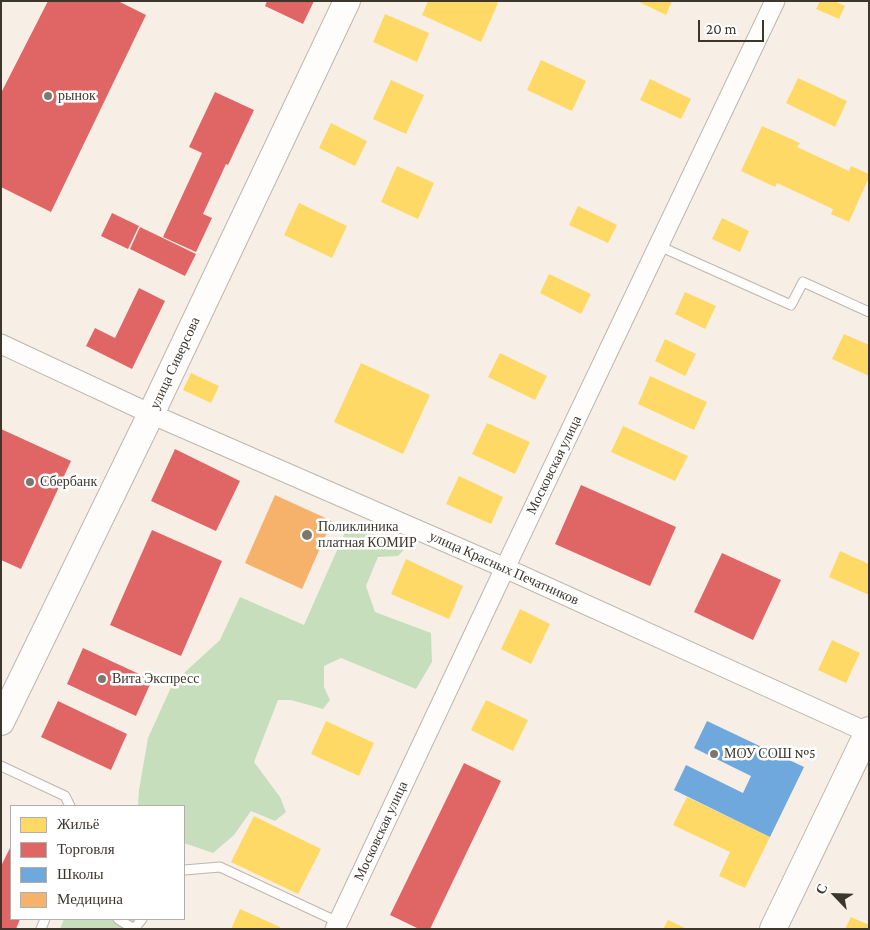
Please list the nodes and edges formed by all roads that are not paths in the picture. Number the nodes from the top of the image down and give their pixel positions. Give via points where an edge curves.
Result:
1 (346, 1) edge
2 (775, 1) edge
3 (659, 246) junction
4 (869, 312) edge
5 (1, 344) edge
6 (151, 414) junction
7 (505, 568) junction
8 (1, 722) edge
9 (868, 732) edge
10 (1, 766) edge
11 (70, 805) edge
12 (185, 870) edge
13 (120, 920) edge
14 (141, 920) edge
15 (336, 925) edge
16 (774, 929) edge

1 - 6 street, улица Сиверсова
2 - 3 street, Московская улица
3 - 4 lane via 791,305 803,282
3 - 7 street, Московская улица
5 - 6 street, улица Красных Печатников
6 - 7 street, улица Красных Печатников
6 - 8 street, улица Сиверсова
7 - 9 street, улица Красных Печатников
7 - 15 street, Московская улица
9 - 16 street
10 - 11 lane via 66,796
12 - 15 lane via 220,867
13 - 14 lane via 134,928

